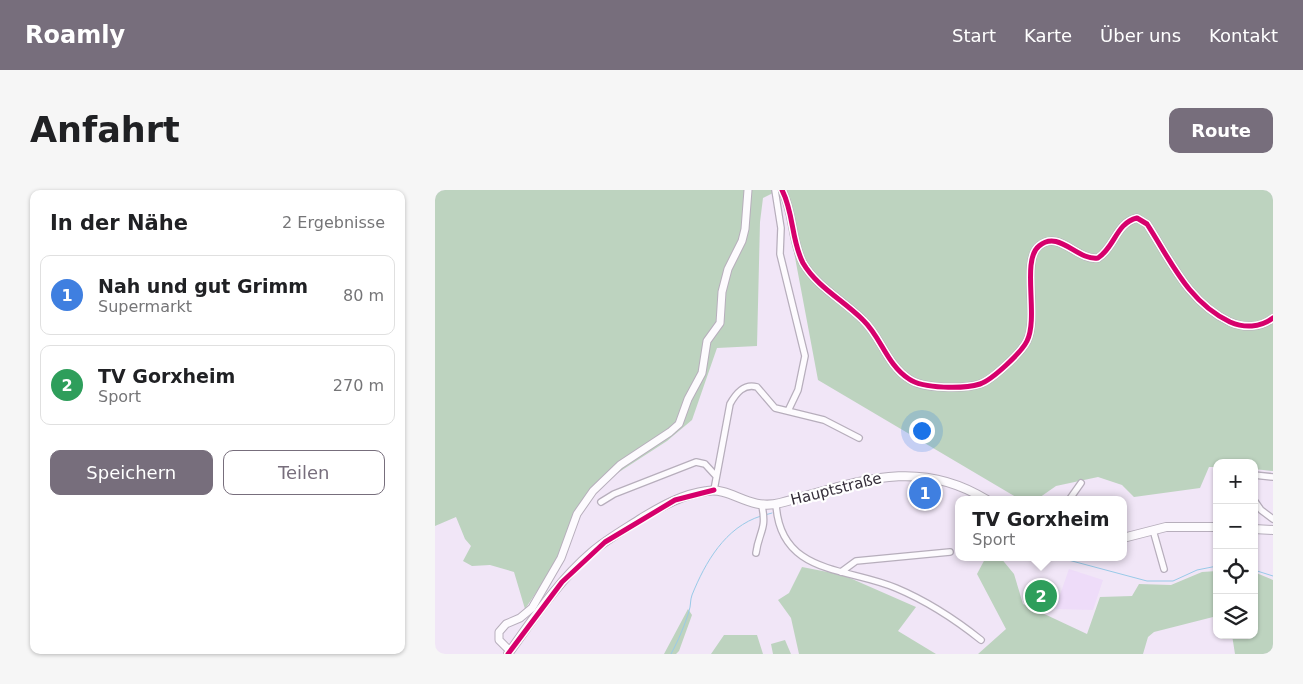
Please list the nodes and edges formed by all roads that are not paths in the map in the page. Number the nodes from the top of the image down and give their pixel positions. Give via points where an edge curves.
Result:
1 (747, 190) edge
2 (775, 190) edge
3 (782, 190) edge
4 (1273, 318) edge
5 (789, 411) junction
6 (859, 438) dead end
7 (1258, 475) edge
8 (715, 476) junction
9 (1273, 477) edge
10 (1081, 483) dead end
11 (714, 490) junction
12 (979, 496) edge
13 (1072, 496) edge
14 (601, 502) dead end
15 (776, 504) junction
16 (1257, 504) edge
17 (763, 512) junction
18 (1273, 519) edge
19 (1213, 527) edge
20 (1258, 529) edge
21 (1153, 530) junction
22 (1273, 530) edge
23 (1127, 537) edge
24 (950, 552) dead end
25 (756, 553) dead end
26 (1164, 568) dead end
27 (841, 572) junction
28 (981, 640) dead end
29 (509, 652) edge

1 - 29 street via 745,229 728,268 720,323 707,341 703,374 690,393 679,424 620,465 583,502 561,558 540,595 529,612 506,624 499,632 499,640
2 - 5 street via 781,228 780,254 805,356 798,390
3 - 4 street via 789,205 798,251 808,272 870,326 901,373 918,384 970,386 990,379 1026,344 1030,335 1033,323 1031,260 1037,247 1051,240 1058,241 1086,257 1098,258 1124,223 1137,218 1147,224 1186,287 1205,307 1237,325 1259,326
5 - 6 street via 824,420
5 - 8 street via 773,406 757,387 739,390 727,414
7 - 9 street
8 - 11 street
8 - 14 street via 705,464 695,462
10 - 13 street
11 - 17 main road, Hauptstraße
11 - 29 main road via 675,500 605,542 562,582
12 - 15 main road, Hauptstraße via 933,478 894,475 850,482
15 - 17 main road, Hauptstraße
15 - 27 street via 780,528 789,546 815,564
16 - 18 street
17 - 25 street via 764,528 758,538
19 - 21 main road
20 - 22 main road
21 - 23 main road
21 - 26 street
24 - 27 street via 856,561
27 - 28 street via 896,588 956,620

